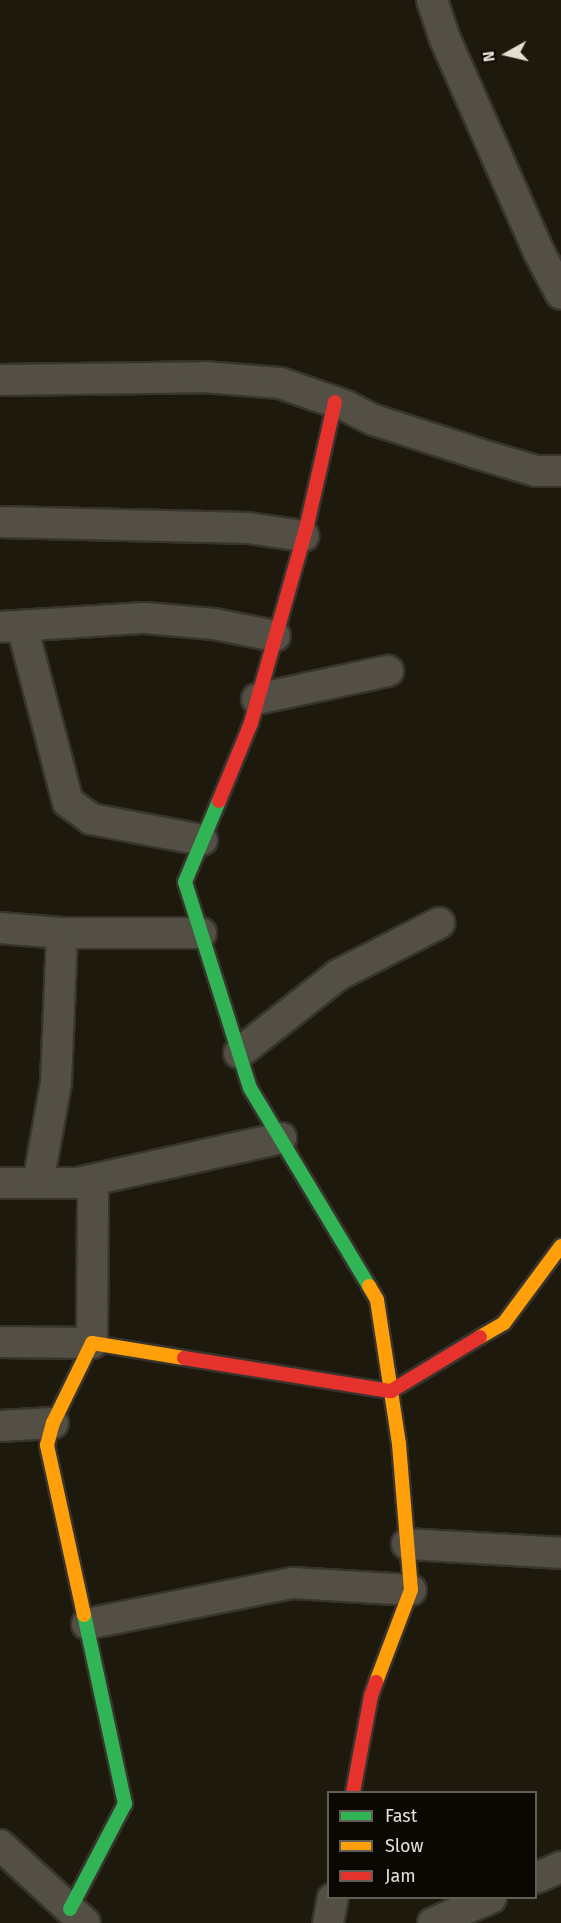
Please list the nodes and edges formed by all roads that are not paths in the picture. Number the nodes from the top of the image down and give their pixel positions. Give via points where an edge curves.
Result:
1 (432, 0) edge
2 (561, 294) edge
3 (0, 380) edge
4 (334, 402) junction
5 (561, 471) edge
6 (0, 522) edge
7 (303, 536) junction
8 (11, 626) edge
9 (275, 636) junction
10 (388, 671) dead end
11 (257, 699) junction
12 (202, 840) junction
13 (439, 923) dead end
14 (0, 928) edge
15 (62, 933) junction
16 (201, 933) junction
17 (239, 1053) junction
18 (281, 1138) junction
19 (93, 1180) junction
20 (0, 1183) edge
21 (38, 1183) junction
22 (561, 1246) edge
23 (0, 1342) edge
24 (92, 1343) junction
25 (391, 1391) junction
26 (53, 1423) junction
27 (0, 1426) edge
28 (407, 1544) junction
29 (561, 1553) edge
30 (411, 1590) junction
31 (87, 1624) junction
32 (353, 1791) edge
33 (0, 1845) edge
34 (561, 1867) edge
35 (537, 1878) edge
36 (333, 1899) edge
37 (489, 1899) edge
38 (78, 1916) edge
39 (328, 1923) edge
40 (433, 1923) edge

1 - 2 street via 454,60
3 - 4 street via 204,377 280,383
4 - 5 street via 375,420 478,454 536,471
4 - 7 street
6 - 7 street via 248,528
7 - 9 street
8 - 9 street via 145,618 214,624
8 - 12 street via 68,802 91,819
9 - 11 street
10 - 11 street
11 - 12 street via 251,723
12 - 16 street via 185,882
13 - 17 street via 338,975
14 - 15 street
15 - 16 street
15 - 21 street via 56,1083
16 - 17 street
17 - 18 street via 250,1088
18 - 19 street
18 - 25 street via 376,1300
19 - 21 street
19 - 24 street
20 - 21 street
22 - 25 street via 504,1323
23 - 24 street
24 - 25 street
24 - 26 street
25 - 28 street
26 - 27 street
26 - 31 street via 47,1445
28 - 29 street
28 - 30 street
30 - 31 street via 293,1583
30 - 32 street via 371,1696
31 - 38 street via 125,1804
33 - 38 street
34 - 35 street
36 - 39 street
37 - 40 street

